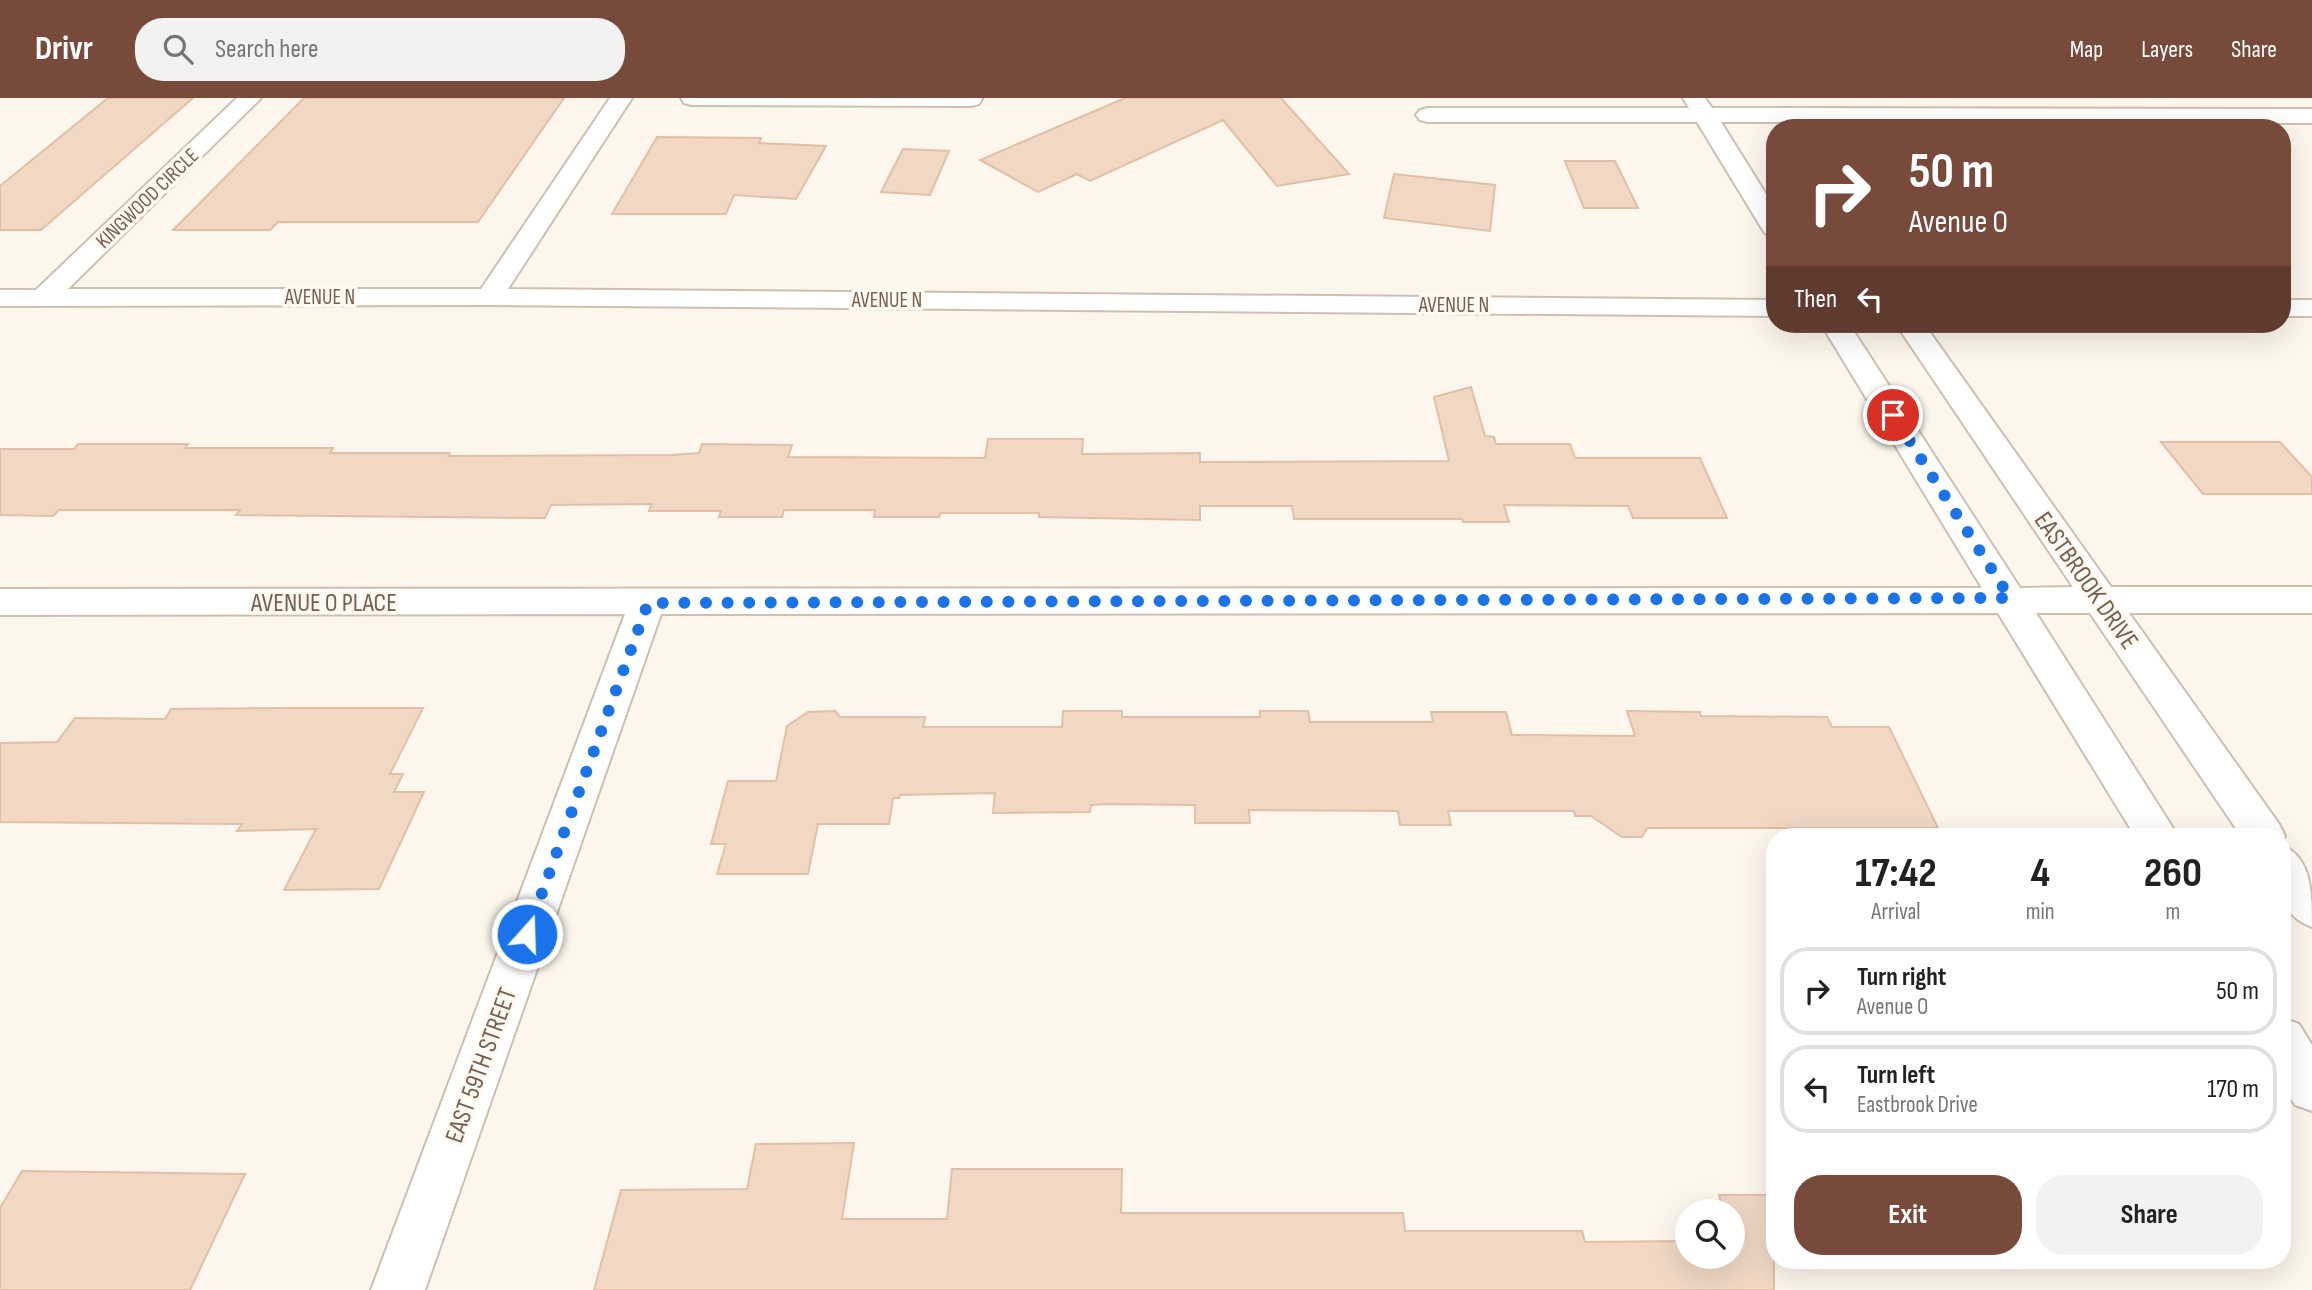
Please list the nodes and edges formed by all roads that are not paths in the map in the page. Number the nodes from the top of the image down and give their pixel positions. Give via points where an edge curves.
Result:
1 (250, 98) edge
2 (621, 98) edge
3 (692, 98) edge
4 (971, 99) edge
5 (1699, 106) edge
6 (1766, 113) edge
7 (1428, 115) dead end
8 (2312, 116) edge
9 (1766, 215) edge
10 (44, 297) junction
11 (489, 297) junction
12 (0, 298) edge
13 (1766, 307) edge
14 (2291, 308) edge
15 (2312, 308) edge
16 (1841, 333) edge
17 (1916, 333) edge
18 (2010, 598) junction
19 (2100, 598) junction
20 (2312, 600) edge
21 (0, 602) edge
22 (648, 603) junction
23 (2152, 828) edge
24 (2258, 828) edge
25 (2291, 876) edge
26 (2312, 908) edge
27 (2291, 1054) edge
28 (2312, 1088) edge
29 (398, 1290) edge

1 - 10 street, KINGWOOD CIRCLE
2 - 11 street
3 - 4 street
5 - 6 street
5 - 7 street
5 - 9 street
6 - 8 street
10 - 11 street, AVENUE N
10 - 12 street, AVENUE N
11 - 13 street, AVENUE N
14 - 15 street
16 - 18 street
17 - 19 street, EASTBROOK DRIVE
18 - 19 street, AVENUE O PLACE
18 - 22 street, AVENUE O PLACE
18 - 23 street
19 - 20 street
19 - 24 street, EASTBROOK DRIVE
21 - 22 street, AVENUE O PLACE
22 - 29 street, EAST 59TH STREET
25 - 26 street
27 - 28 street

